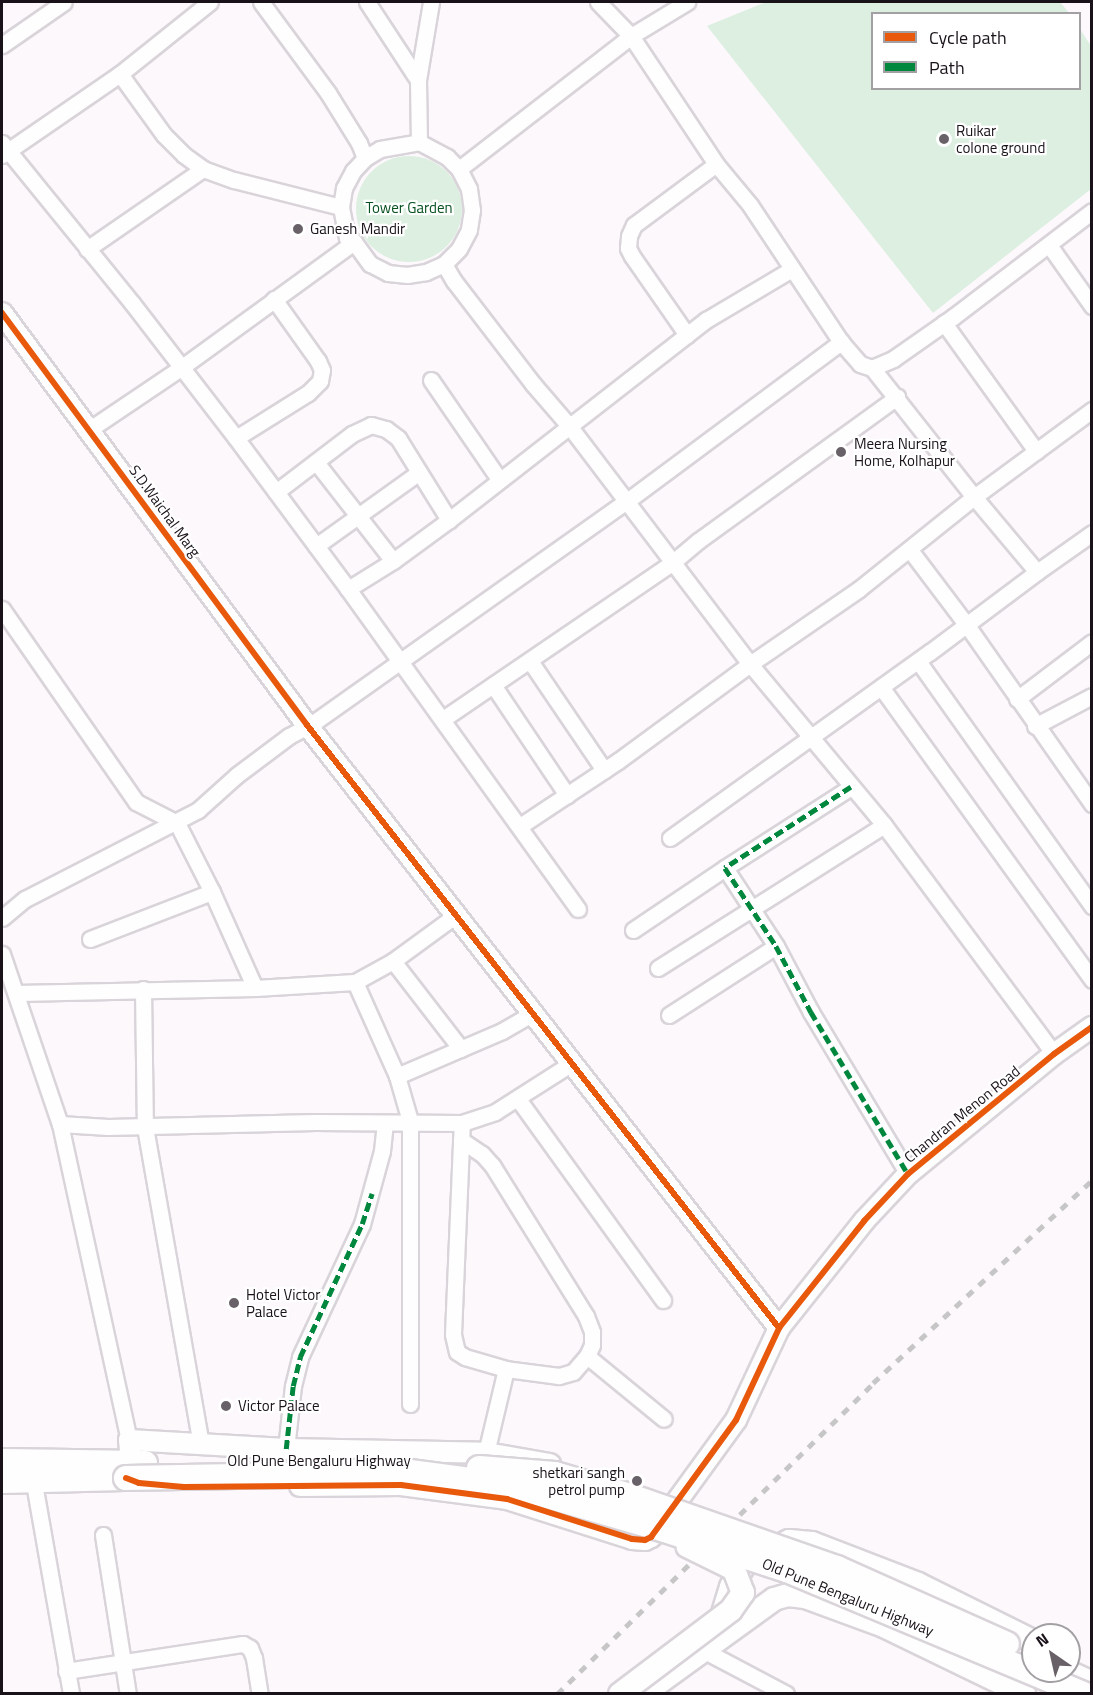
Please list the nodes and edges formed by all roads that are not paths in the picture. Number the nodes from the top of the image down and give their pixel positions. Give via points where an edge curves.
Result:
1 (63, 2) edge
2 (210, 2) edge
3 (261, 2) edge
4 (367, 2) edge
5 (431, 2) edge
6 (598, 2) edge
7 (687, 2) edge
8 (632, 36) junction
9 (2, 45) edge
10 (120, 74) junction
11 (418, 80) junction
12 (419, 142) junction
13 (4, 149) edge
14 (365, 158) junction
15 (716, 164) junction
16 (203, 169) junction
17 (459, 169) junction
18 (340, 207) junction
19 (1092, 211) edge
20 (354, 242) junction
21 (1049, 245) junction
22 (87, 249) junction
23 (444, 264) junction
24 (792, 269) junction
25 (274, 298) junction
26 (1092, 306) edge
27 (2, 313) edge
28 (944, 323) junction
29 (687, 335) junction
30 (841, 342) junction
31 (182, 367) junction
32 (872, 369) junction
33 (431, 380) dead end
34 (897, 397) junction
35 (1092, 410) edge
36 (570, 427) junction
37 (90, 429) junction
38 (236, 438) junction
39 (1036, 451) junction
40 (316, 462) junction
41 (418, 472) junction
42 (500, 478) junction
43 (276, 492) junction
44 (974, 497) junction
45 (627, 501) junction
46 (357, 517) junction
47 (449, 520) junction
48 (1092, 533) edge
49 (316, 546) junction
50 (910, 550) junction
51 (393, 561) junction
52 (673, 562) junction
53 (1037, 572) junction
54 (348, 589) junction
55 (2, 609) edge
56 (966, 624) junction
57 (1092, 642) edge
58 (530, 661) junction
59 (918, 661) junction
60 (401, 662) junction
61 (750, 664) junction
62 (493, 686) junction
63 (882, 687) junction
64 (1092, 696) edge
65 (1017, 699) junction
66 (443, 719) junction
67 (308, 725) junction
68 (1035, 726) junction
69 (810, 739) junction
70 (604, 770) junction
71 (851, 787) junction
72 (567, 795) junction
73 (1092, 804) edge
74 (177, 823) junction
75 (884, 825) junction
76 (520, 826) junction
77 (670, 838) dead end
78 (726, 868) junction
79 (212, 892) junction
80 (1092, 906) edge
81 (578, 909) dead end
82 (752, 909) junction
83 (456, 915) junction
84 (2, 918) edge
85 (633, 930) dead end
86 (90, 939) dead end
87 (776, 946) junction
88 (2, 954) edge
89 (393, 961) junction
90 (658, 968) dead end
91 (1092, 980) edge
92 (355, 982) junction
93 (255, 988) junction
94 (143, 989) junction
95 (17, 993) junction
96 (533, 1013) junction
97 (669, 1015) dead end
98 (1092, 1027) edge
99 (461, 1049) junction
100 (1054, 1054) junction
101 (572, 1063) junction
102 (397, 1076) junction
103 (519, 1099) junction
104 (411, 1121) junction
105 (384, 1123) junction
106 (462, 1123) junction
107 (60, 1124) junction
108 (146, 1126) junction
109 (461, 1140) junction
110 (908, 1174) junction
111 (663, 1300) dead end
112 (779, 1328) junction
113 (587, 1356) junction
114 (506, 1369) junction
115 (410, 1404) dead end
116 (664, 1419) dead end
117 (201, 1443) junction
118 (286, 1449) junction
119 (486, 1453) junction
120 (2, 1461) edge
121 (133, 1461) junction
122 (32, 1471) junction
123 (2, 1481) edge
124 (677, 1498) junction
125 (665, 1530) junction
126 (103, 1535) dead end
127 (1021, 1635) edge
128 (710, 1645) junction
129 (1021, 1651) edge
130 (122, 1662) junction
131 (66, 1671) junction
132 (71, 1694) edge
133 (128, 1694) edge
134 (260, 1694) edge
135 (620, 1694) edge
136 (643, 1694) edge
137 (786, 1694) edge
138 (1024, 1694) edge
139 (1083, 1694) edge

1 - 9 street
2 - 10 street
3 - 14 street via 328,93
4 - 11 street
5 - 11 street
6 - 8 street
7 - 8 street
8 - 15 street
8 - 17 street
10 - 13 street
10 - 16 street via 165,135
11 - 12 street
12 - 14 street via 389,147
12 - 17 street via 447,157
13 - 22 street
14 - 18 street via 344,188
15 - 24 street via 750,205
15 - 29 street via 634,225 629,236 632,256
16 - 18 street
16 - 22 street
17 - 23 street via 469,189 469,230 459,249
18 - 20 street via 347,238
19 - 21 street
20 - 23 street via 370,264 388,273 426,272
20 - 25 street
21 - 26 street
21 - 28 street
22 - 31 street
23 - 36 street
24 - 29 street
24 - 30 street
25 - 31 street
25 - 38 street via 318,361 322,370 320,381 308,393
27 - 37 street, S.D.Waichal Marg
28 - 32 street
28 - 39 street
29 - 36 street
30 - 32 street via 860,364
30 - 45 street
31 - 37 street
31 - 38 street
32 - 34 street
33 - 42 street
34 - 44 street
34 - 52 street
35 - 39 street
36 - 42 street
36 - 45 street
37 - 67 street, S.D.Waichal Marg
38 - 43 street
39 - 44 street
40 - 41 street via 352,434 371,425 387,429 398,438
40 - 43 street
40 - 46 street
41 - 46 street
41 - 47 street
42 - 47 street
43 - 49 street
44 - 50 street
44 - 53 street
45 - 52 street
45 - 60 street
46 - 49 street
46 - 51 street
47 - 51 street
48 - 53 street
49 - 54 street
50 - 56 street
50 - 61 street
51 - 54 street
52 - 58 street
52 - 61 street
53 - 56 street
54 - 60 street
55 - 74 street via 136,802
56 - 59 street
56 - 65 street
57 - 65 street
58 - 62 street
58 - 70 street
59 - 63 street
59 - 80 street
60 - 66 street
60 - 67 street
61 - 69 street
61 - 70 street
62 - 66 street
62 - 72 street
63 - 69 street
63 - 91 street
64 - 68 street
65 - 68 street
66 - 76 street
67 - 74 street via 256,760
67 - 83 street, S.D.Waichal Marg
68 - 73 street
69 - 71 street
69 - 77 street
70 - 72 street
71 - 75 street
71 - 78 street
72 - 76 street
74 - 79 street
74 - 84 street via 149,833 25,898
75 - 82 street
75 - 100 street
76 - 81 street
78 - 82 street
78 - 85 street
79 - 86 street
79 - 93 street
82 - 87 street
82 - 90 street
83 - 89 street
83 - 96 street, S.D.Waichal Marg
87 - 97 street
87 - 110 street
88 - 95 street
89 - 92 street
89 - 99 street
92 - 93 street
92 - 102 street
93 - 94 street
94 - 95 street
94 - 108 street
95 - 107 street
96 - 99 street
96 - 101 street, S.D.Waichal Marg
98 - 100 street, Chandran Menon Road
99 - 102 street
100 - 110 street, Chandran Menon Road
101 - 103 street
101 - 112 street, S.D.Waichal Marg
102 - 104 street
103 - 106 street
103 - 111 street
104 - 105 street
104 - 106 street
104 - 115 street
105 - 108 street
105 - 118 street via 382,1151 362,1224 300,1357
106 - 109 street
107 - 108 street
107 - 121 street
108 - 117 street
109 - 113 street via 492,1165 586,1316 592,1332
109 - 114 street via 454,1344 465,1357
110 - 112 street, Chandran Menon Road via 864,1221
112 - 124 street, Chandran Menon Road via 736,1420
113 - 114 street via 573,1372 559,1376
113 - 116 street
114 - 119 street
117 - 118 street
117 - 121 street
118 - 119 street
119 - 124 street via 565,1467
120 - 122 main road, Old Pune Bengaluru Highway
121 - 122 main road, Old Pune Bengaluru Highway
121 - 124 street, Chandran Menon Road via 139,1483 184,1487 401,1485 507,1499 639,1540 651,1537
121 - 125 main road, Old Pune Bengaluru Highway, bridge via 293,1475 394,1470 472,1480 533,1492
121 - 129 main road, Old Pune Bengaluru Highway, bridge via 400,1459 555,1474 837,1568
122 - 123 main road, Old Pune Bengaluru Highway
122 - 131 street
125 - 135 main road, bridge via 681,1544 734,1569 743,1593 731,1610
125 - 139 main road, Old Pune Bengaluru Highway, bridge via 787,1570
126 - 130 street
127 - 128 main road via 918,1584 812,1543 789,1541 744,1565 730,1587
128 - 136 main road
128 - 137 street
128 - 138 main road via 774,1599 788,1595 805,1597 884,1626
130 - 131 street
130 - 133 street
130 - 134 street via 243,1644 250,1648 254,1658
131 - 132 street

